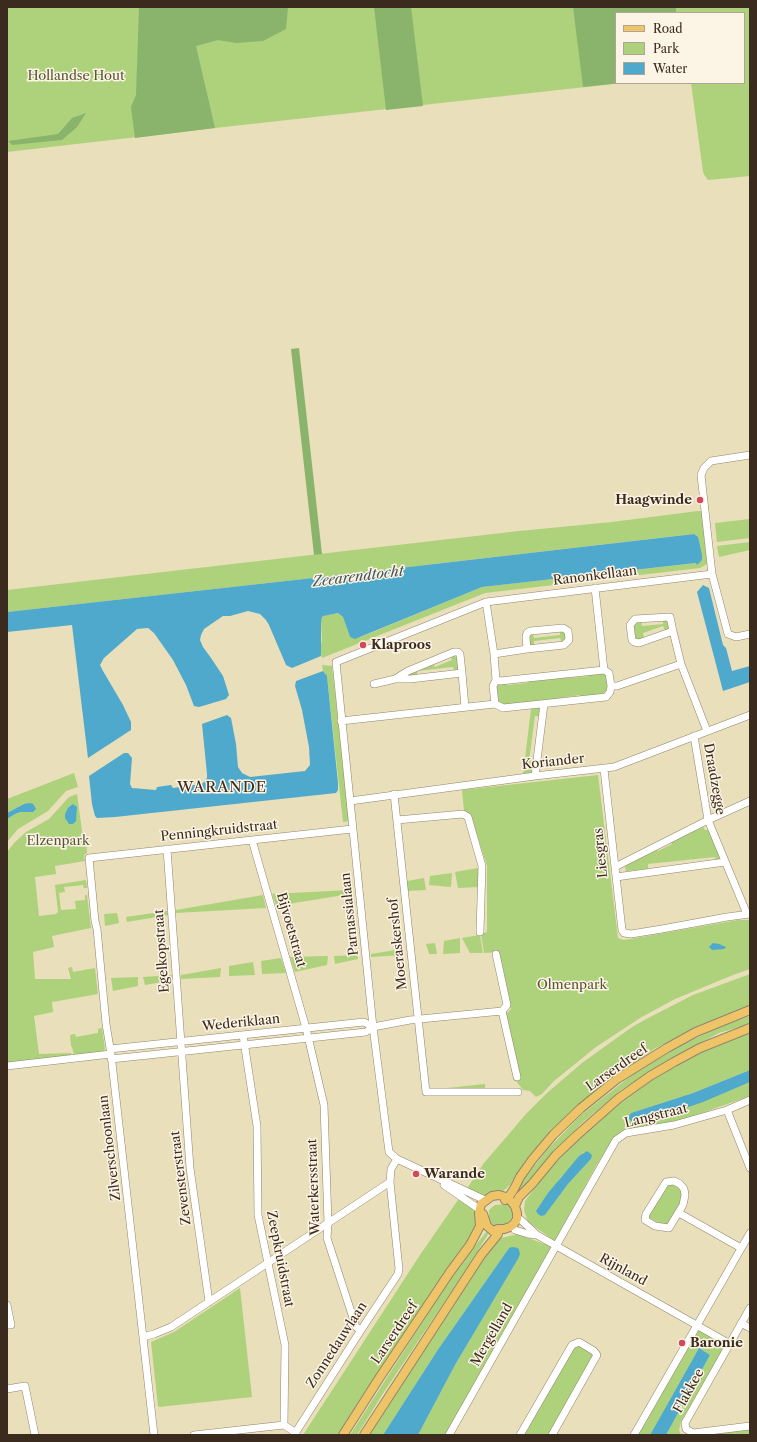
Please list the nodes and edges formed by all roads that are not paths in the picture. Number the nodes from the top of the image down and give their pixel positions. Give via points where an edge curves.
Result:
1 (750, 455) edge
2 (712, 574) junction
3 (595, 588) junction
4 (486, 602) junction
5 (674, 631) junction
6 (750, 634) edge
7 (527, 649) junction
8 (494, 654) junction
9 (336, 662) joint
10 (681, 664) junction
11 (604, 670) junction
12 (462, 673) junction
13 (395, 679) junction
14 (496, 680) junction
15 (374, 684) dead end
16 (611, 686) junction
17 (495, 704) junction
18 (544, 704) junction
19 (466, 707) junction
20 (750, 715) edge
21 (341, 721) junction
22 (707, 731) junction
23 (694, 736) junction
24 (604, 769) junction
25 (535, 776) junction
26 (394, 794) junction
27 (350, 801) junction
28 (750, 802) edge
29 (397, 820) junction
30 (708, 820) junction
31 (352, 829) junction
32 (252, 840) junction
33 (167, 849) junction
34 (89, 858) joint
35 (725, 862) junction
36 (615, 867) junction
37 (616, 877) junction
38 (748, 914) edge
39 (480, 932) dead end
40 (496, 954) dead end
41 (750, 1010) edge
42 (502, 1011) junction
43 (418, 1020) junction
44 (373, 1027) junction
45 (306, 1028) junction
46 (750, 1028) edge
47 (243, 1035) junction
48 (308, 1038) junction
49 (181, 1042) junction
50 (244, 1045) junction
51 (181, 1051) junction
52 (111, 1054) junction
53 (7, 1066) edge
54 (517, 1077) dead end
55 (518, 1092) dead end
56 (750, 1100) edge
57 (727, 1110) junction
58 (397, 1159) junction
59 (750, 1168) edge
60 (436, 1178) junction
61 (390, 1182) junction
62 (506, 1197) junction
63 (485, 1200) junction
64 (481, 1212) junction
65 (519, 1213) junction
66 (679, 1213) junction
67 (328, 1223) junction
68 (483, 1223) junction
69 (515, 1230) junction
70 (496, 1232) junction
71 (750, 1233) edge
72 (537, 1236) junction
73 (556, 1246) junction
74 (741, 1248) junction
75 (268, 1264) junction
76 (209, 1302) junction
77 (7, 1305) edge
78 (750, 1308) edge
79 (741, 1323) junction
80 (9, 1325) edge
81 (696, 1325) junction
82 (750, 1328) edge
83 (361, 1330) junction
84 (143, 1336) junction
85 (730, 1344) junction
86 (7, 1389) edge
87 (284, 1425) junction
88 (750, 1426) edge
89 (295, 1434) edge
90 (35, 1435) edge
91 (154, 1435) edge
92 (194, 1435) edge
93 (343, 1435) edge
94 (364, 1435) edge
95 (449, 1435) edge
96 (520, 1435) edge
97 (552, 1435) edge
98 (634, 1435) edge

1 - 2 street via 711,461 702,471
2 - 3 street, Ranonkellaan
2 - 6 street via 728,634 736,638
3 - 4 street, Ranonkellaan
3 - 11 street
4 - 8 street
4 - 9 street, Ranonkellaan
5 - 5 street via 670,618 635,619 630,625 632,640 639,643
5 - 10 street
7 - 7 street via 564,645 569,640 568,632 563,628 530,631 526,637
7 - 8 street
8 - 14 street
9 - 21 street, Parnassialaan
10 - 16 street
10 - 22 street
11 - 14 street
11 - 16 street via 609,673
12 - 13 street
12 - 13 street via 460,654 454,652
12 - 19 street
13 - 15 street
14 - 17 street via 493,686
16 - 18 street via 606,697
17 - 18 street via 503,708
17 - 19 street
18 - 25 street
19 - 21 street
20 - 22 street, Koriander
21 - 27 street, Parnassialaan
22 - 23 street, Koriander
23 - 24 street, Koriander via 614,768
23 - 30 street, Draadzegge
24 - 25 street, Koriander
24 - 36 street, Liesgras
25 - 26 street, Koriander
26 - 27 street, Koriander
26 - 29 street, Moeraskershof
27 - 31 street, Parnassialaan
28 - 30 street
29 - 39 street via 462,814 468,818 482,866
29 - 43 street, Moeraskershof
30 - 35 street, Draadzegge
30 - 36 street
31 - 32 street, Penningkruidstraat
31 - 44 street, Parnassialaan
32 - 33 street, Penningkruidstraat
32 - 45 street, Bijvoetstraat
33 - 34 street, Penningkruidstraat
33 - 49 street, Egelkopstraat
34 - 52 street, Zilverschoonlaan
35 - 37 street
35 - 38 street, Draadzegge
36 - 37 street, Liesgras
37 - 38 street, Liesgras via 624,933 631,934
40 - 42 street via 507,1005
41 - 62 main road, Larserdreef via 696,1032 617,1079 553,1135
42 - 43 street, Wederiklaan
42 - 54 street
43 - 44 street, Wederiklaan
43 - 55 street, Moeraskershof via 426,1092
44 - 45 street, Wederiklaan via 364,1022
44 - 48 street, Wederiklaan via 366,1032
44 - 58 street, Parnassialaan via 389,1152
45 - 47 street, Wederiklaan
45 - 48 street, Bijvoetstraat
46 - 65 main road, Larserdreef via 700,1048 644,1080 619,1098 556,1155 519,1197
47 - 49 street, Wederiklaan
47 - 50 street, Zeepkruidstraat
48 - 50 street, Wederiklaan
48 - 67 street, Waterkersstraat via 324,1105
49 - 51 street, Egelkopstraat
49 - 52 street, Wederiklaan
50 - 51 street, Wederiklaan
50 - 75 street, Zeepkruidstraat via 258,1126 258,1215
51 - 52 street, Wederiklaan
51 - 76 street, Zevensterstraat via 190,1168
52 - 53 street, Wederiklaan
52 - 84 street, Zilverschoonlaan
56 - 57 street, Langstraat
57 - 59 street
57 - 73 street, Langstraat via 674,1125 626,1133 616,1140
58 - 60 street
58 - 61 street via 391,1169
60 - 63 street
60 - 64 street
61 - 67 street
61 - 83 street, Zonnedauwlaan via 399,1269
62 - 63 main road via 492,1196
62 - 64 main road via 503,1201 491,1202
62 - 65 main road
63 - 64 main road
64 - 68 main road
65 - 69 main road
65 - 70 main road via 512,1226 498,1228
65 - 72 street, Rijnland
66 - 66 street via 683,1205 684,1190 674,1181 666,1182 646,1214 645,1220 654,1226 669,1228
66 - 74 street
67 - 75 street
67 - 83 street, Waterkersstraat via 327,1238 356,1327
68 - 70 main road
68 - 93 main road, Larserdreef
69 - 70 main road via 506,1234
69 - 72 street, Rijnland
70 - 94 main road
71 - 74 street
72 - 73 street, Rijnland
73 - 81 street, Rijnland
73 - 95 street, Mergelland
74 - 81 street
75 - 76 street
75 - 87 street, Zeepkruidstraat via 285,1345
76 - 84 street via 171,1327
77 - 80 street
78 - 79 street, Flakkee
79 - 82 street
79 - 85 street, Flakkee
81 - 85 street, Rijnland
81 - 98 street
83 - 89 street, Zonnedauwlaan
84 - 91 street, Zilverschoonlaan
85 - 88 street, Flakkee via 685,1423 686,1429 693,1433
86 - 90 street via 25,1386
87 - 89 street
87 - 92 street
96 - 97 street via 572,1345 579,1342 597,1355

